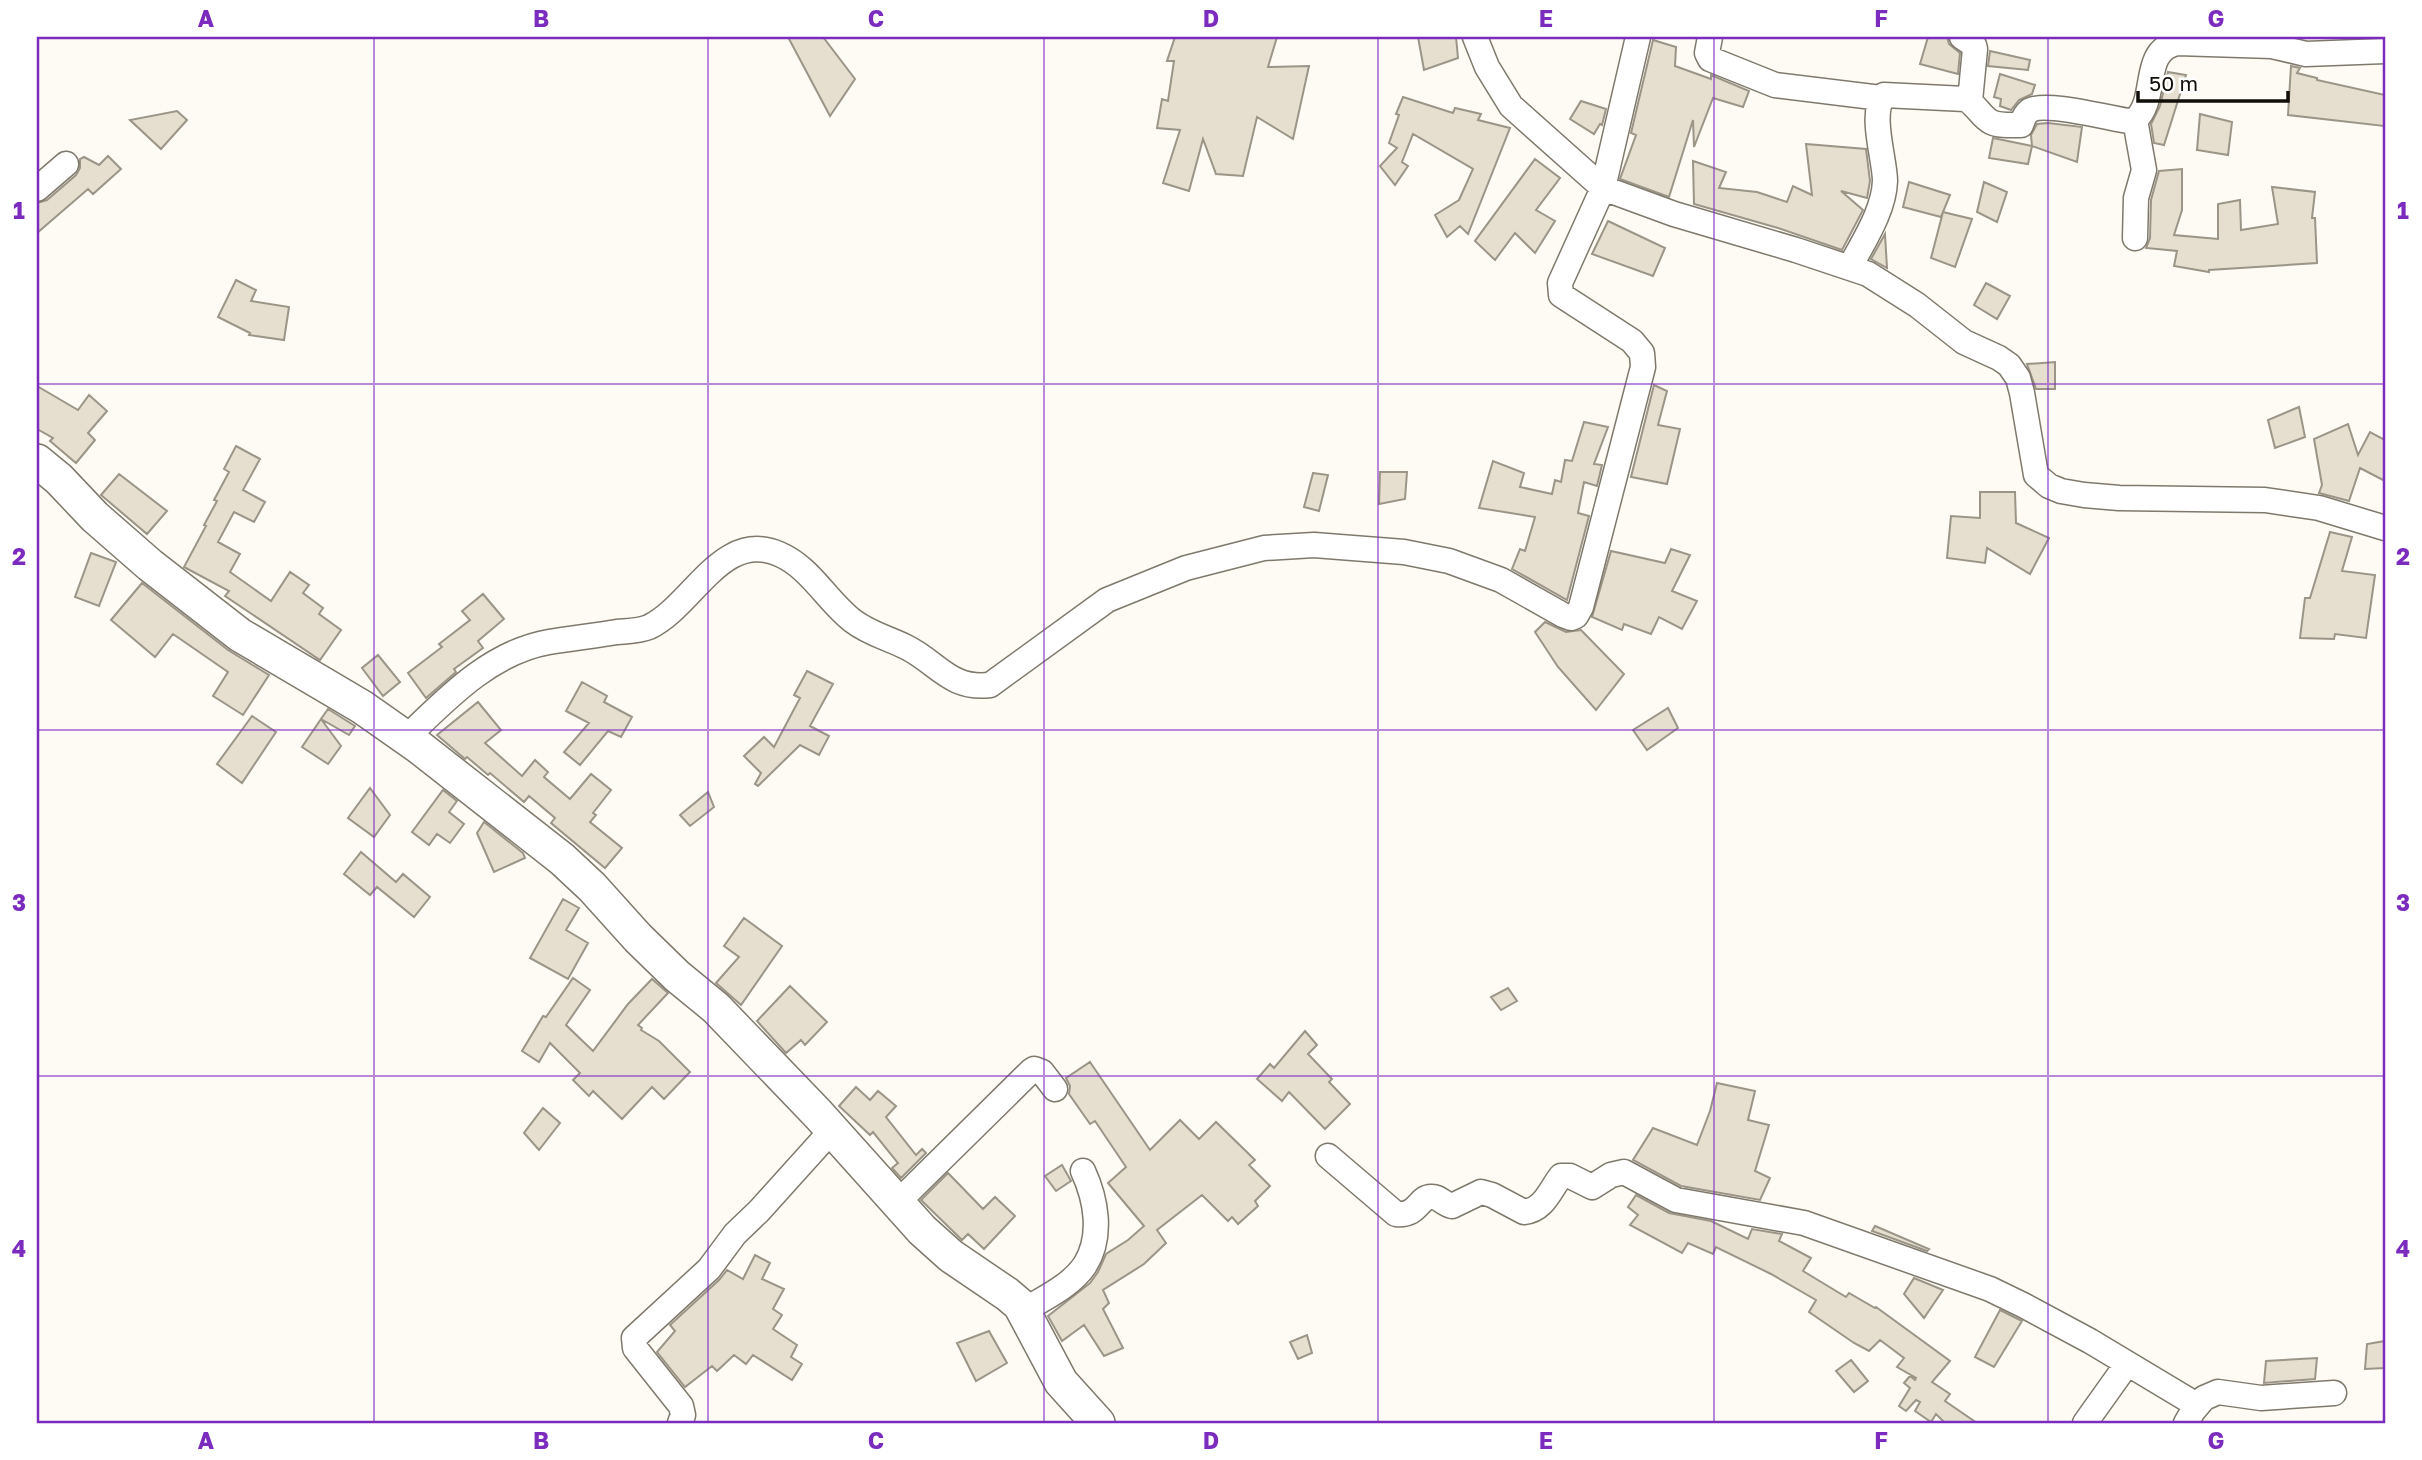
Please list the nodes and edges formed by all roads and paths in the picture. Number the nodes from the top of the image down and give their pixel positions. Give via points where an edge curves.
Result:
1 (1475, 37) edge
2 (1638, 37) edge
3 (1710, 37) edge
4 (1962, 37) edge
5 (2385, 51) edge
6 (1881, 98) junction
7 (1970, 101) junction
8 (2135, 120) junction
9 (66, 164) dead end
10 (1603, 188) junction
11 (37, 189) edge
12 (2135, 238) dead end
13 (1850, 267) junction
14 (37, 461) edge
15 (2385, 528) edge
16 (406, 738) junction
17 (1055, 1089) dead end
18 (832, 1129) junction
19 (1328, 1156) dead end
20 (1083, 1171) dead end
21 (898, 1202) junction
22 (1023, 1311) junction
23 (2127, 1364) junction
24 (2334, 1392) dead end
25 (2190, 1417) edge
26 (680, 1423) edge
27 (1098, 1423) edge
28 (2085, 1423) edge

1 - 10 street via 1511,106
2 - 10 street
3 - 6 street via 1710,59 1761,81
4 - 7 street via 1975,49
5 - 8 street via 2306,54 2272,46 2168,45 2156,57 2146,106
6 - 7 street via 1889,94
6 - 13 street via 1878,143 1885,183
7 - 8 street via 1994,123 2021,125 2025,114 2046,107
8 - 12 street via 2144,170 2136,198
9 - 11 street
10 - 13 street
10 - 16 street via 1560,283 1561,295 1632,341 1642,354 1643,367 1581,607 1571,618 1501,580 1449,561 1404,552 1314,545 1264,548 1186,568 1107,600 990,685 974,687 854,622 797,564 777,552 751,548 729,556 648,627 547,642 508,654
13 - 15 street via 1917,305 1964,342 2010,365 2022,393 2036,475 2049,486 2119,498 2265,500 2319,508
14 - 16 street via 94,517 240,635
16 - 18 street via 562,859 638,938 716,1007
17 - 21 street via 1042,1072 1031,1071
18 - 21 street
18 - 26 street via 735,1234 709,1269 634,1338 635,1348 681,1406
19 - 23 street via 1389,1210 1402,1215 1429,1197 1452,1206 1481,1192 1529,1212 1544,1201 1560,1176 1592,1187 1623,1172 1676,1200 1804,1223 1981,1286
20 - 22 street via 1096,1208 1092,1249 1084,1266 1058,1290
21 - 22 street via 951,1256 1007,1294
22 - 27 street via 1061,1382
23 - 25 street via 2190,1401
23 - 28 street
24 - 25 street via 2261,1398 2218,1392 2204,1398

